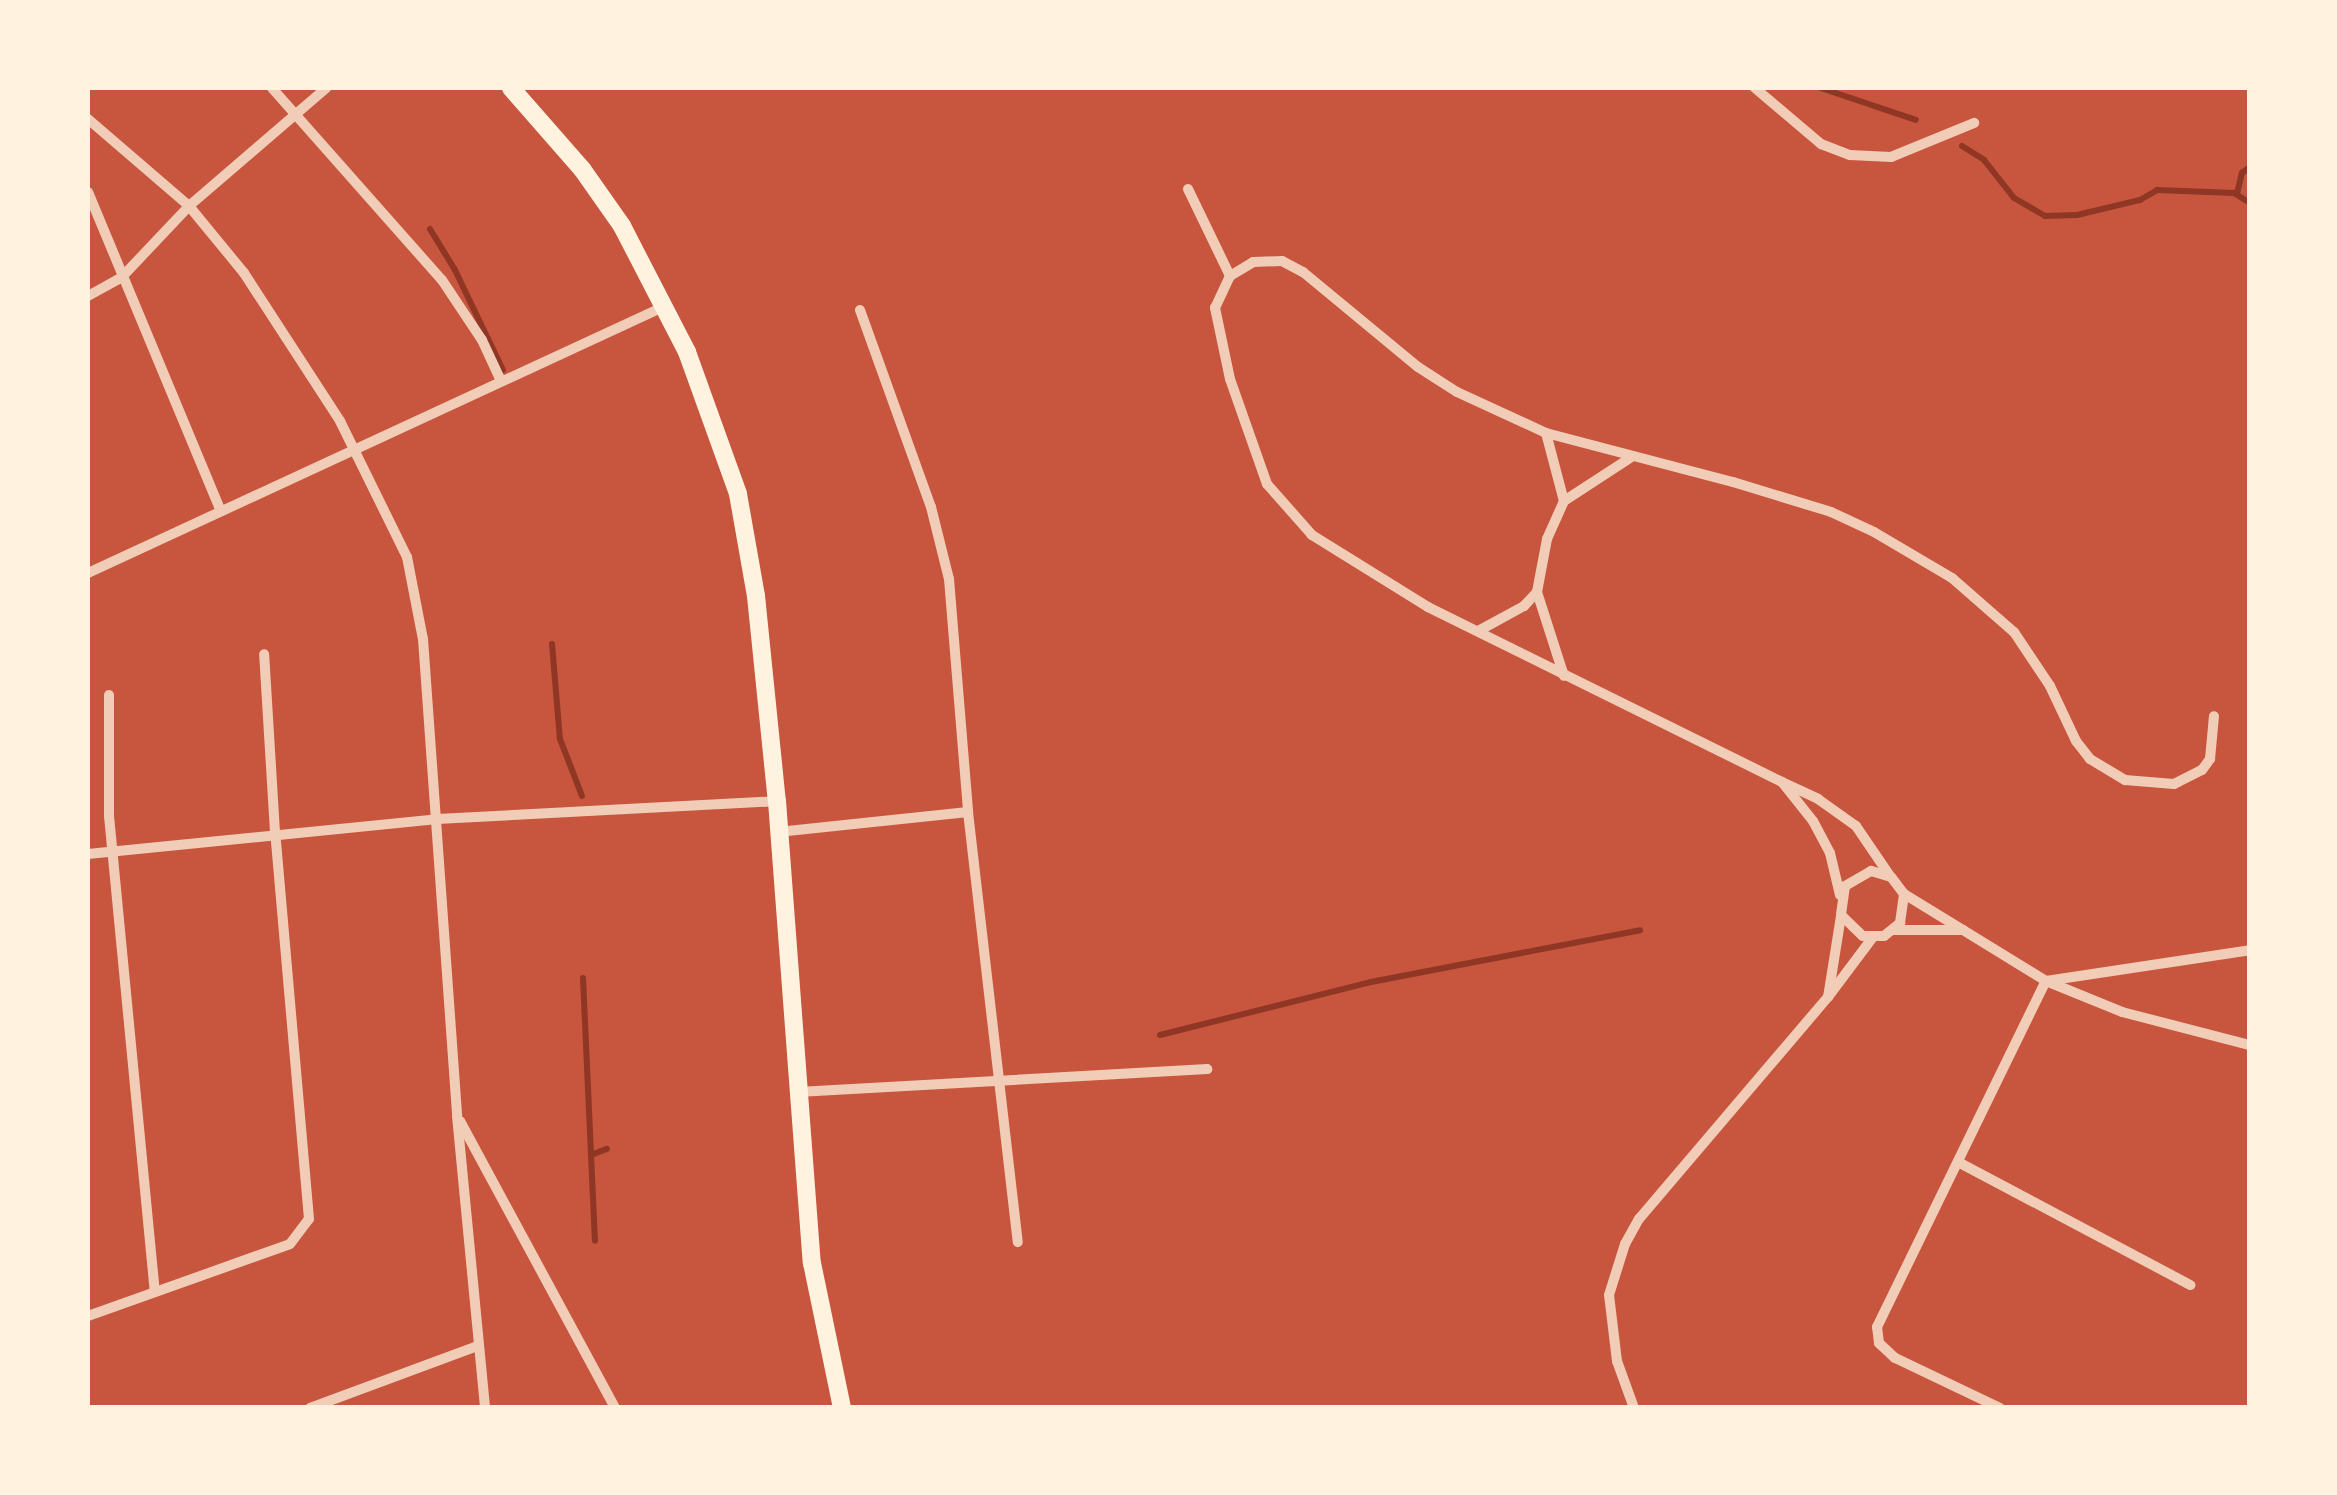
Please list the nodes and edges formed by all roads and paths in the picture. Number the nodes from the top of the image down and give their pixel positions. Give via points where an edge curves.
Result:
1 (272, 88) edge
2 (326, 88) edge
3 (511, 88) edge
4 (1755, 88) edge
5 (298, 114) junction
6 (88, 120) edge
7 (1974, 123) dead end
8 (1188, 190) dead end
9 (88, 192) edge
10 (189, 206) junction
11 (1230, 276) junction
12 (121, 278) junction
13 (88, 296) edge
14 (666, 305) junction
15 (860, 310) dead end
16 (501, 381) junction
17 (1546, 433) junction
18 (354, 451) junction
19 (1630, 458) junction
20 (1564, 501) junction
21 (221, 511) junction
22 (88, 573) edge
23 (1537, 592) junction
24 (1480, 630) junction
25 (264, 654) dead end
26 (1565, 677) junction
27 (109, 695) dead end
28 (2214, 716) dead end
29 (1782, 782) junction
30 (777, 801) junction
31 (968, 812) junction
32 (437, 819) junction
33 (274, 832) junction
34 (778, 832) junction
35 (114, 851) junction
36 (88, 854) edge
37 (1891, 877) junction
38 (1904, 894) junction
39 (1840, 896) junction
40 (1841, 915) junction
41 (1893, 930) junction
42 (1963, 930) junction
43 (1874, 938) junction
44 (2250, 950) edge
45 (2046, 980) junction
46 (1828, 997) junction
47 (2250, 1045) edge
48 (1207, 1069) dead end
49 (1002, 1078) junction
50 (798, 1092) junction
51 (457, 1116) junction
52 (1958, 1162) junction
53 (1018, 1242) dead end
54 (2190, 1285) dead end
55 (155, 1292) junction
56 (88, 1316) edge
57 (478, 1346) junction
58 (310, 1408) edge
59 (485, 1408) edge
60 (615, 1408) edge
61 (842, 1408) edge
62 (1634, 1408) edge
63 (2000, 1408) edge

1 - 5 street
2 - 5 street
3 - 14 main road via 600,194
4 - 7 street via 1821,144 1850,155 1891,157
5 - 10 street
5 - 16 street via 442,280
6 - 10 street
8 - 11 street
9 - 12 street
10 - 12 street
10 - 18 street via 272,312
11 - 17 street via 1262,260 1294,266 1418,367
11 - 24 street via 1215,308 1218,338 1267,484 1312,535 1428,607
12 - 13 street
12 - 21 street
14 - 16 street
14 - 30 main road via 722,440 749,541
15 - 31 street via 941,540
16 - 18 street
17 - 19 street
17 - 20 street
18 - 21 street
18 - 32 street via 407,557 417,592
19 - 20 street
19 - 28 street via 1831,512 1952,578 2014,632 2090,759 2125,780 2174,784 2202,770 2210,759
20 - 23 street via 1547,539
21 - 22 street
23 - 24 street
23 - 26 street
24 - 26 street
25 - 33 street
26 - 29 street
27 - 35 street
29 - 37 street via 1856,826
29 - 39 street via 1830,853
30 - 32 street
30 - 34 main road
31 - 34 street
31 - 49 street
32 - 33 street
32 - 51 street
33 - 35 street
33 - 55 street via 309,1207 305,1229 290,1244
34 - 50 main road
35 - 36 street
35 - 55 street
37 - 38 street
37 - 39 street via 1860,873
38 - 41 street via 1904,914
38 - 42 street
39 - 40 street
40 - 43 street via 1854,932
40 - 46 street
41 - 42 street
41 - 43 street
42 - 45 street
43 - 46 street
44 - 45 street
45 - 47 street via 2122,1012
45 - 52 street
46 - 62 street via 1624,1244 1610,1295 1617,1361
48 - 49 street
49 - 50 street
49 - 53 street
50 - 61 main road via 812,1263
51 - 57 street
51 - 60 street
52 - 54 street
52 - 63 street via 1881,1314 1877,1337 1896,1358
55 - 56 street
57 - 58 street
57 - 59 street

